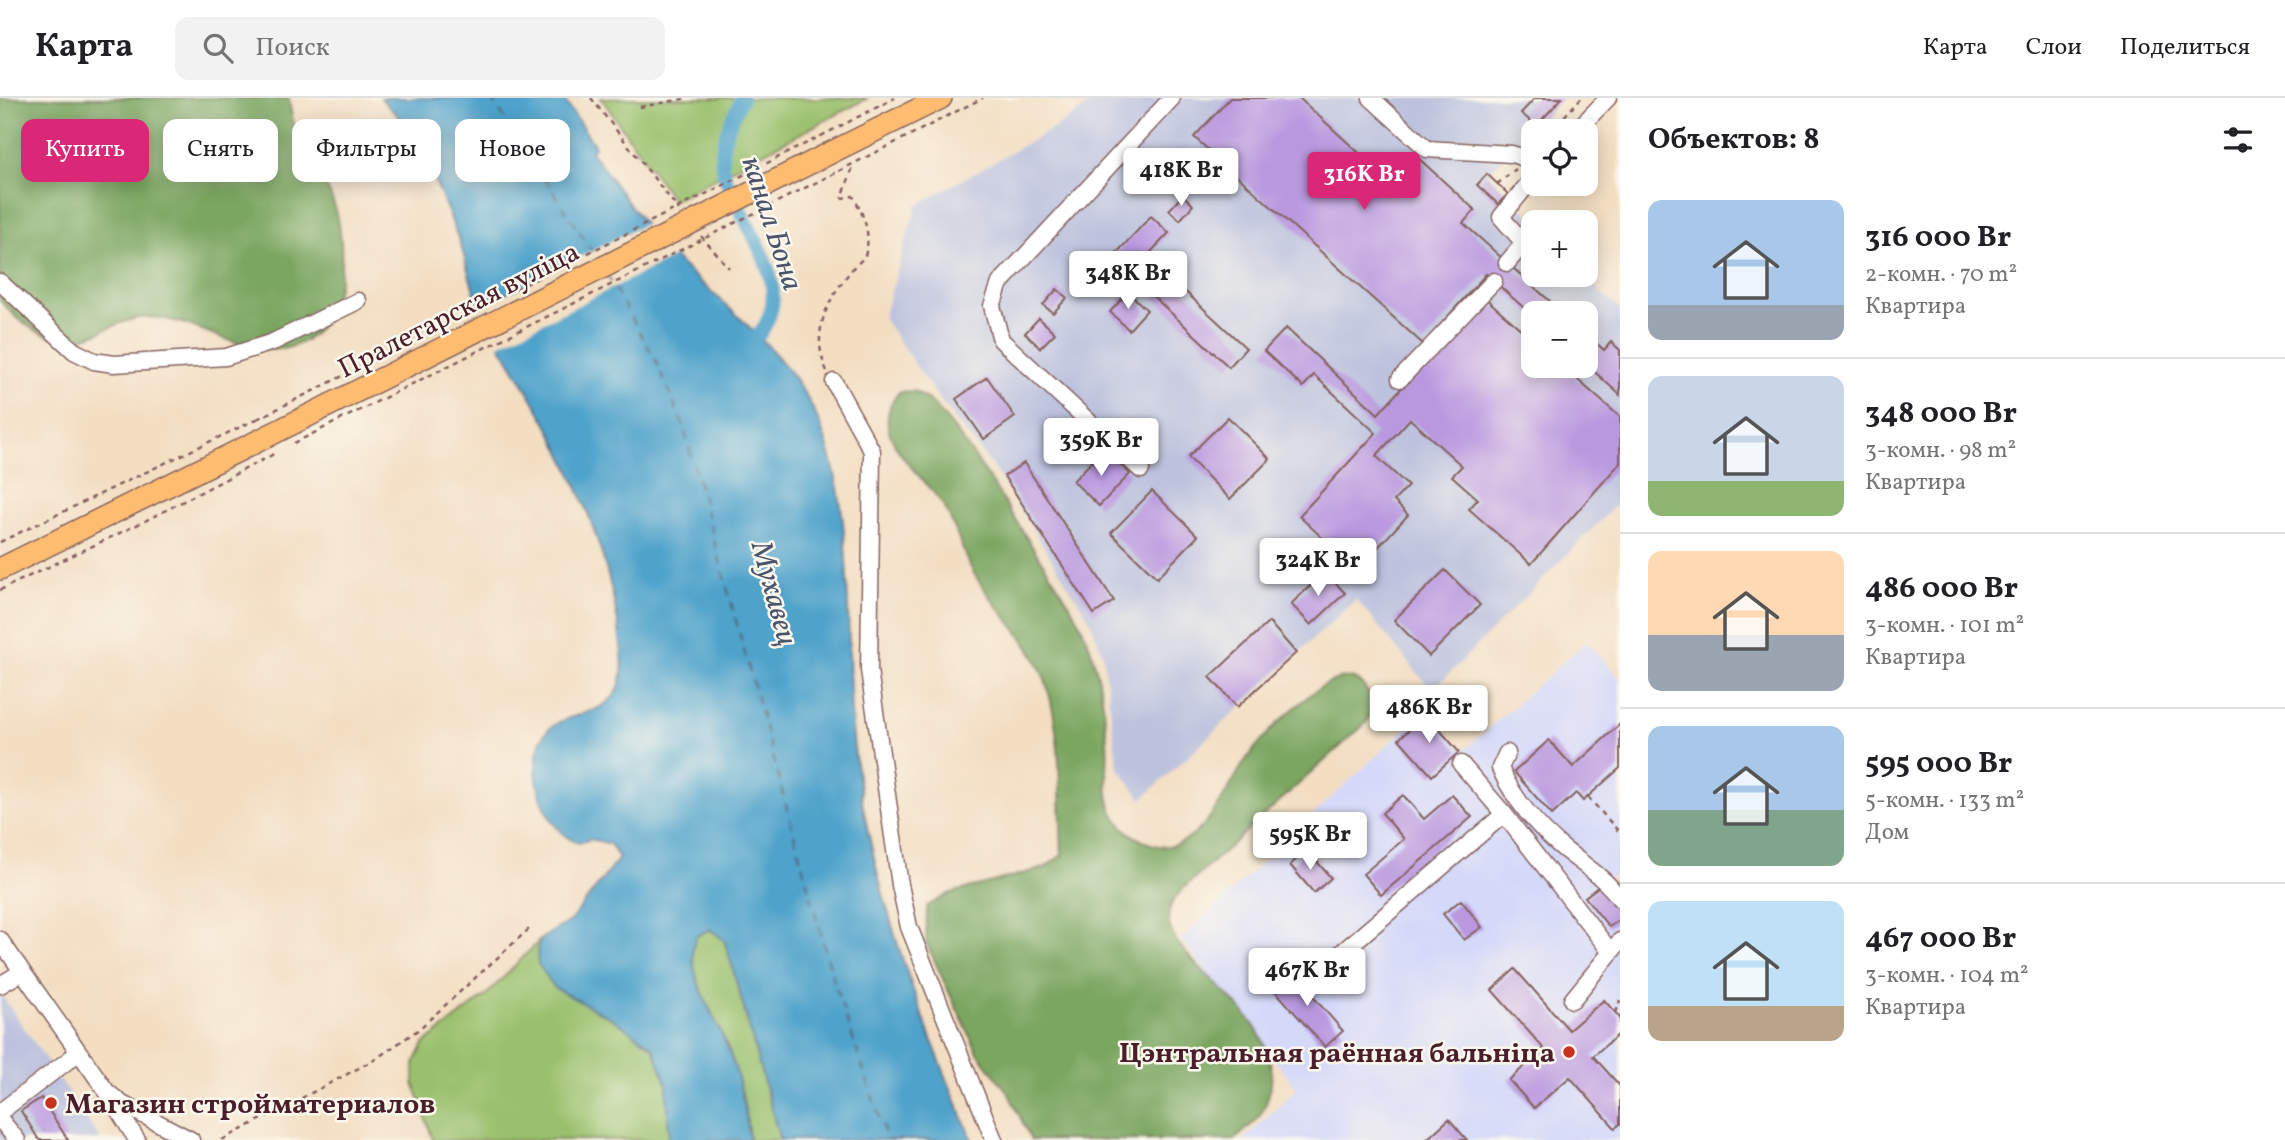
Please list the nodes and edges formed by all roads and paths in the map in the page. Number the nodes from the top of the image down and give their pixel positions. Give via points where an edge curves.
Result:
1 (591, 98) edge
2 (689, 98) edge
3 (895, 98) edge
4 (941, 98) edge
5 (983, 98) edge
6 (1172, 98) edge
7 (1371, 98) edge
8 (1581, 98) edge
9 (1608, 98) edge
10 (640, 107) dead end
11 (1562, 119) edge
12 (1588, 119) edge
13 (830, 153) junction
14 (1521, 157) edge
15 (854, 164) junction
16 (1521, 193) edge
17 (684, 216) dead end
18 (693, 226) dead end
19 (1507, 263) dead end
20 (729, 268) dead end
21 (1494, 281) dead end
22 (0, 282) edge
23 (358, 301) dead end
24 (1400, 379) dead end
25 (834, 382) joint
26 (265, 437) junction
27 (286, 447) dead end
28 (1141, 470) dead end
29 (0, 542) edge
30 (0, 569) edge
31 (0, 590) edge
32 (1507, 753) dead end
33 (1461, 764) dead end
34 (1588, 797) dead end
35 (1504, 814) junction
36 (1620, 833) edge
37 (1620, 899) edge
38 (529, 929) dead end
39 (0, 940) edge
40 (1615, 946) edge
41 (22, 972) junction
42 (1314, 976) dead end
43 (0, 985) edge
44 (1572, 1000) dead end
45 (1620, 1000) edge
46 (1616, 1013) dead end
47 (78, 1053) junction
48 (107, 1092) junction
49 (0, 1112) edge
50 (0, 1119) edge
51 (17, 1140) edge
52 (137, 1140) edge
53 (191, 1140) edge
54 (222, 1140) edge
55 (994, 1140) edge

1 - 17 path
2 - 10 path
3 - 13 path
4 - 13 main road, Пралетарская вуліца
5 - 15 path
6 - 28 street via 1000,283 992,306 1001,340
7 - 14 street via 1427,149
8 - 11 path
9 - 12 street
13 - 15 path
13 - 26 main road, Пралетарская вуліца, bridge
13 - 26 path, bridge
13 - 27 path, bridge
15 - 25 path via 842,198 853,196 868,235 866,256 830,299 819,331 820,356
16 - 19 street via 1501,218 1524,243
18 - 20 path
21 - 24 street
22 - 23 street via 74,351 114,364 226,358 273,342
25 - 55 street via 872,451 869,670 900,885 909,927
26 - 29 path
26 - 30 main road, Пралетарская вуліца
26 - 31 path via 145,521
32 - 37 street via 1500,768 1508,788 1540,826 1611,886
33 - 35 street
34 - 36 path
35 - 40 street
35 - 42 street
38 - 54 path via 396,1045
39 - 41 street
40 - 44 street
41 - 43 street
41 - 47 street
45 - 46 path
47 - 48 street
47 - 49 street
48 - 52 street
48 - 53 street
50 - 51 street

